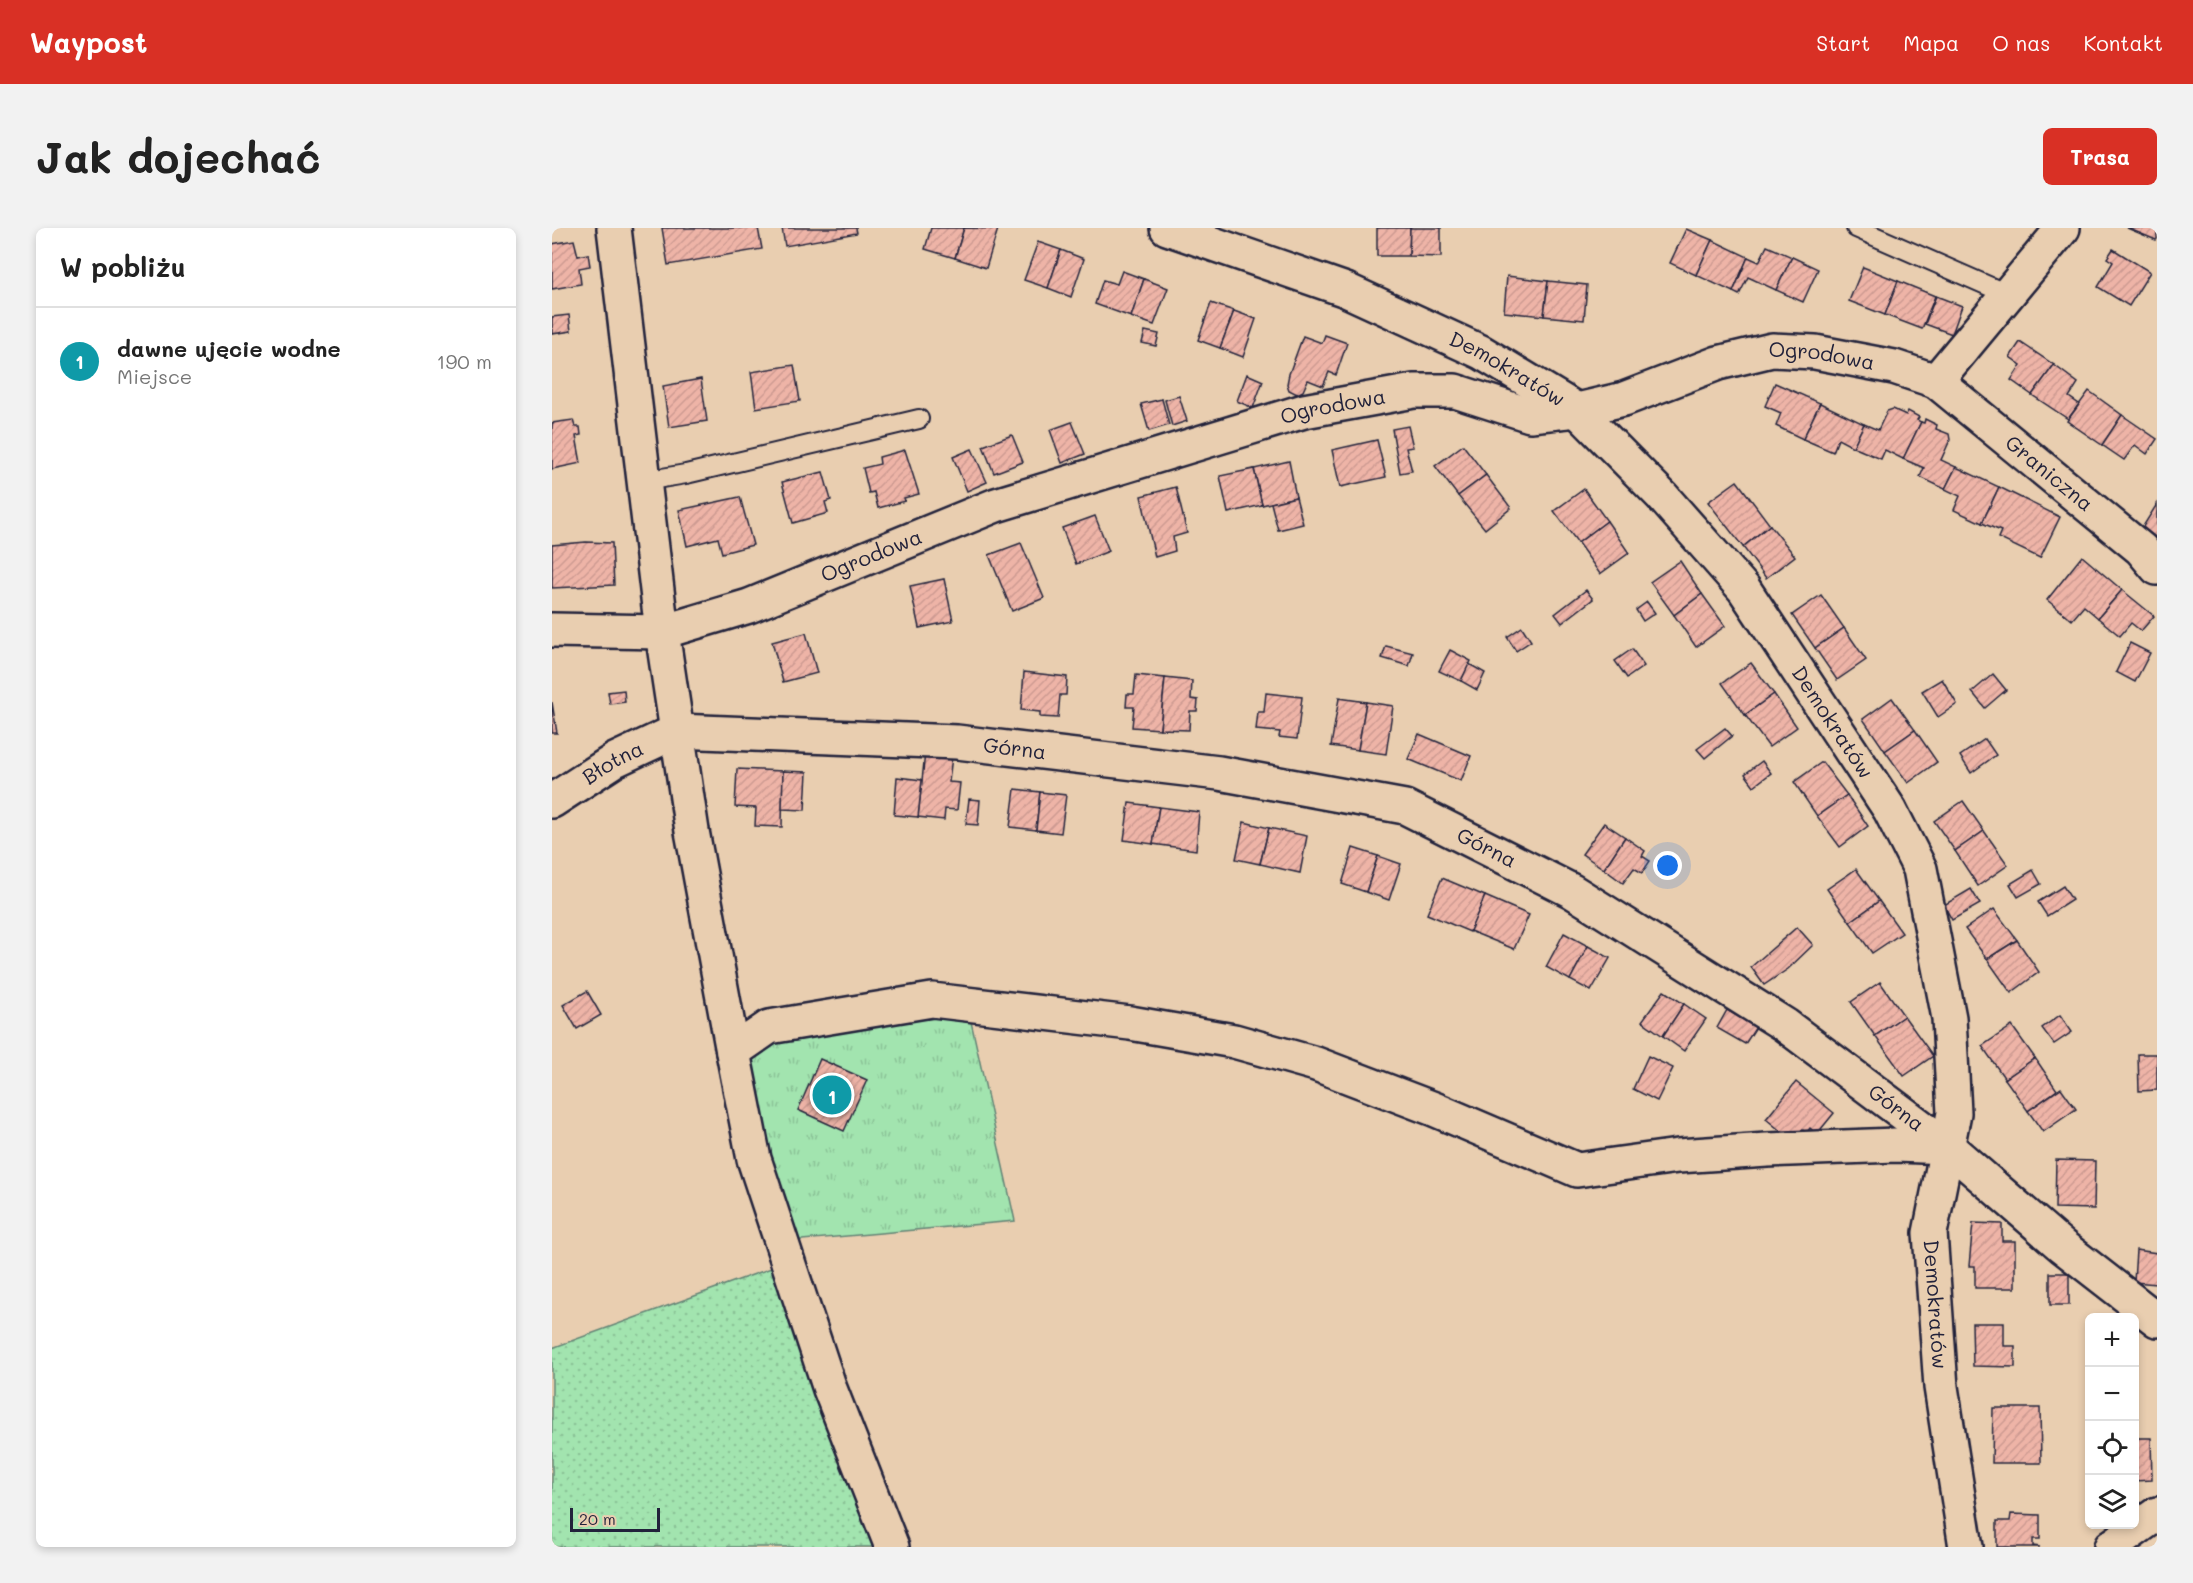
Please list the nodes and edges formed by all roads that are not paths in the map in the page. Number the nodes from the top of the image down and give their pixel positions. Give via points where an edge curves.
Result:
1 (614, 228) edge
2 (1167, 228) edge
3 (1856, 228) edge
4 (2063, 228) edge
5 (2009, 295) junction
6 (1936, 381) junction
7 (1577, 410) junction
8 (919, 419) dead end
9 (644, 481) junction
10 (2157, 568) edge
11 (552, 630) edge
12 (662, 632) junction
13 (677, 731) junction
14 (552, 801) edge
15 (733, 1052) junction
16 (1948, 1147) junction
17 (2157, 1320) edge
18 (2157, 1514) edge
19 (892, 1547) edge
20 (1966, 1547) edge
21 (2111, 1547) edge

1 - 9 street
2 - 7 street, Demokratów via 1346,290 1480,352
3 - 5 lane
4 - 5 street
5 - 6 street
6 - 7 street, Ogrodowa via 1894,367 1815,352 1772,350 1718,363 1624,399
6 - 10 street, Graniczna via 2141,549
7 - 12 street, Ogrodowa via 1530,415 1455,391 1414,391 1304,411 996,505 749,606
7 - 16 street, Demokratów via 1662,496 1744,589 1890,810 1920,869 1950,1018 1954,1113
8 - 9 lane
9 - 12 street
11 - 12 street, Ogrodowa
12 - 13 street
13 - 14 street, Błotna via 615,760
13 - 15 street
13 - 16 street, Górna via 957,742 1219,773 1405,807 1572,891 1785,1025
15 - 16 street via 769,1027 932,1000 1130,1023 1234,1041 1316,1064 1577,1170 1678,1156 1767,1150
15 - 19 street via 754,1159 830,1389
16 - 17 street, Górna via 2062,1246
16 - 20 street, Demokratów via 1930,1233 1941,1387
18 - 21 street

